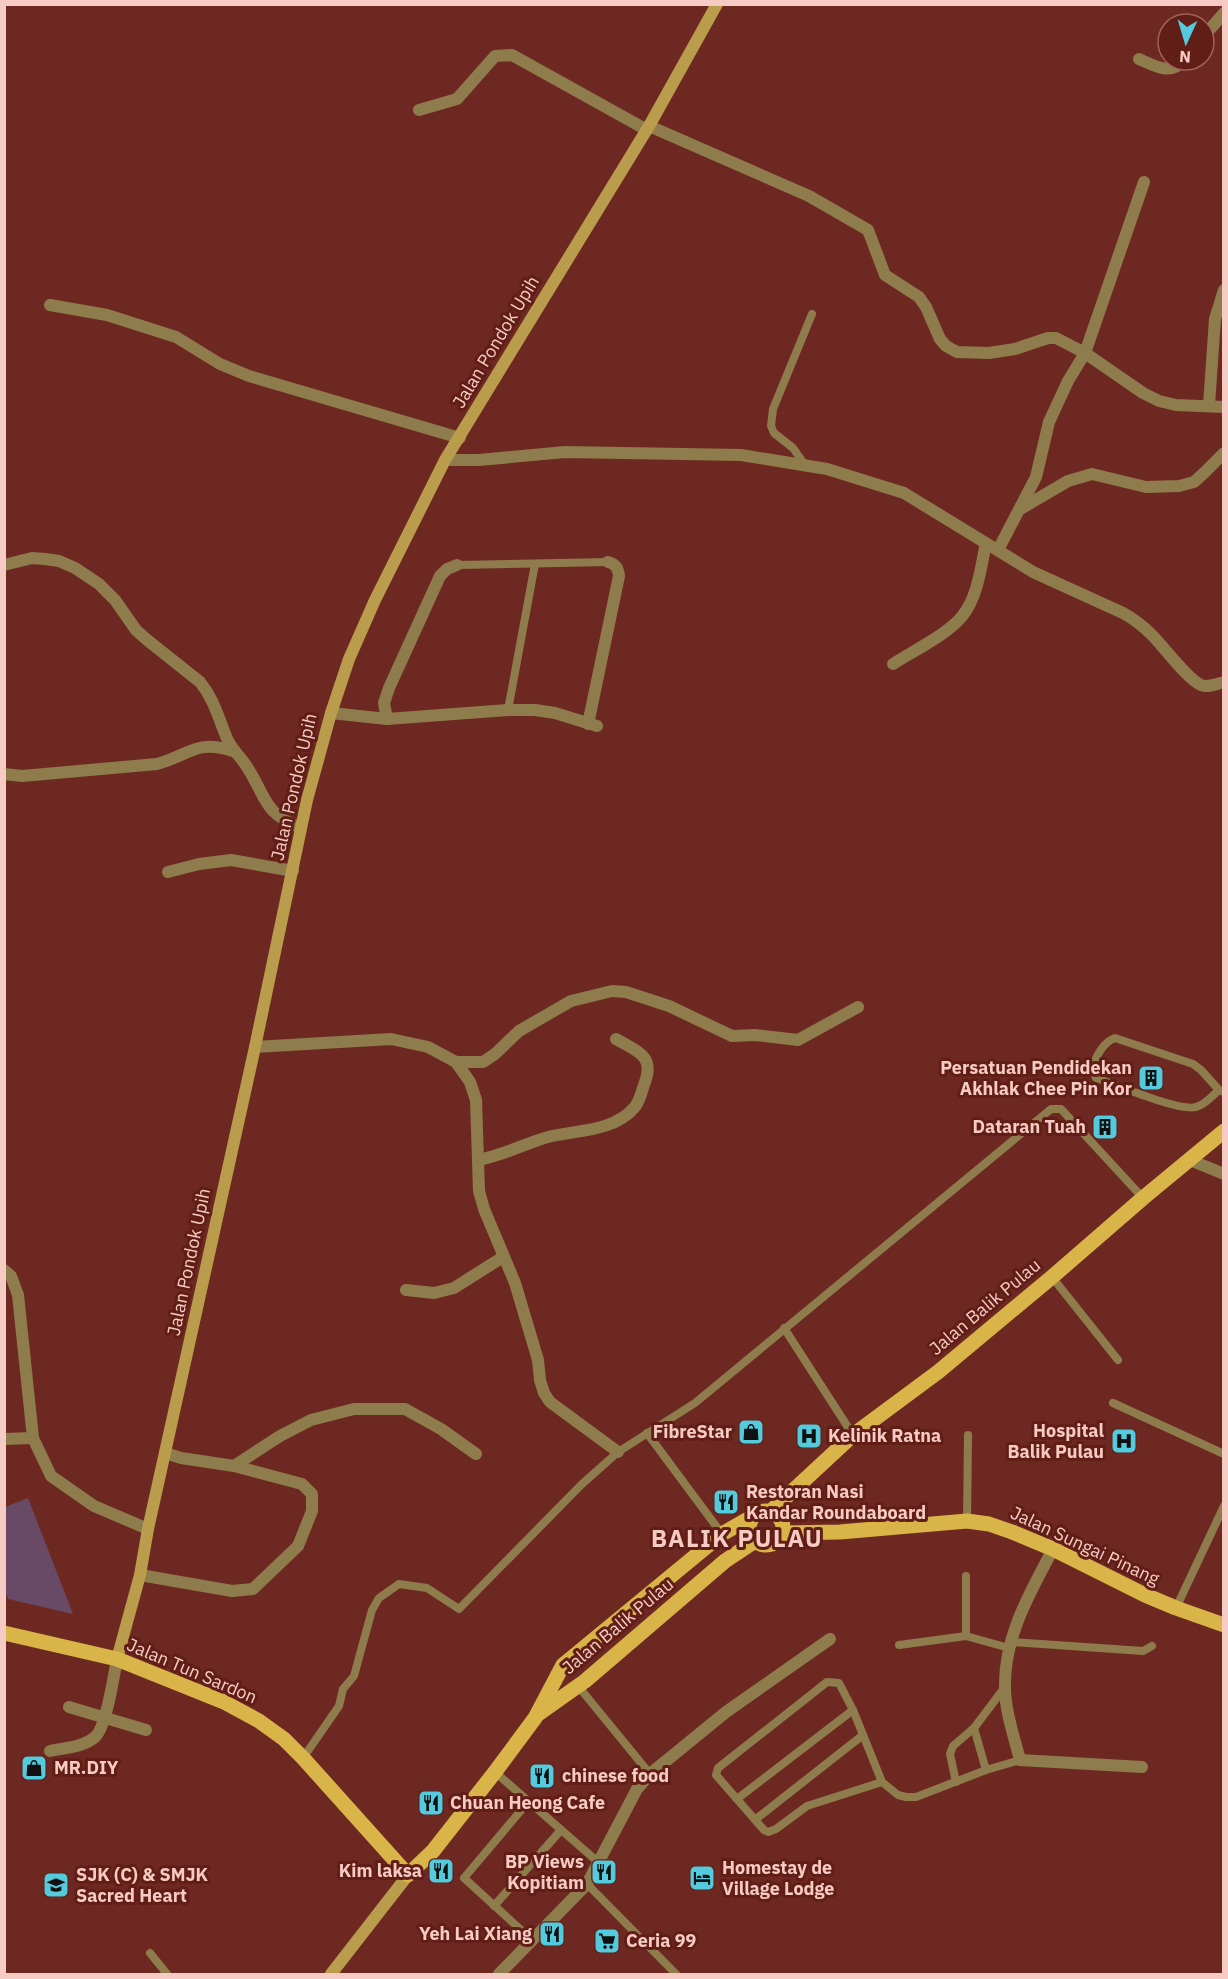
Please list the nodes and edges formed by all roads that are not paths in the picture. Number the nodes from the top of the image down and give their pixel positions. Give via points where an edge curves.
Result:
1 (717, 4) edge
2 (1139, 59) dead end
3 (1156, 67) edge
4 (418, 110) dead end
5 (648, 128) junction
6 (1143, 183) dead end
7 (1224, 290) edge
8 (50, 305) dead end
9 (812, 314) dead end
10 (1085, 353) junction
11 (1209, 405) junction
12 (1224, 407) edge
13 (460, 438) junction
14 (1224, 453) edge
15 (446, 460) junction
16 (805, 465) junction
17 (1020, 509) junction
18 (986, 543) junction
19 (998, 550) junction
20 (608, 562) joint
21 (535, 564) junction
22 (4, 565) edge
23 (456, 565) joint
24 (893, 664) dead end
25 (1224, 682) edge
26 (508, 710) junction
27 (330, 713) junction
28 (387, 719) junction
29 (233, 751) junction
30 (4, 774) edge
31 (301, 828) junction
32 (293, 871) junction
33 (168, 872) dead end
34 (858, 1006) dead end
35 (616, 1039) dead end
36 (255, 1047) junction
37 (456, 1062) junction
38 (1221, 1091) edge
39 (1224, 1131) edge
40 (478, 1160) junction
41 (1190, 1161) junction
42 (1224, 1174) edge
43 (1143, 1197) junction
44 (503, 1257) junction
45 (4, 1270) edge
46 (1052, 1277) junction
47 (406, 1290) dead end
48 (784, 1328) junction
49 (1118, 1360) dead end
50 (1113, 1402) dead end
51 (647, 1433) junction
52 (853, 1435) junction
53 (968, 1436) dead end
54 (33, 1438) junction
55 (4, 1439) edge
56 (618, 1452) junction
57 (165, 1453) junction
58 (476, 1454) dead end
59 (1224, 1454) edge
60 (234, 1466) junction
61 (1224, 1506) edge
62 (771, 1511) junction
63 (755, 1515) junction
64 (967, 1521) junction
65 (148, 1529) junction
66 (782, 1533) junction
67 (722, 1534) junction
68 (755, 1541) junction
69 (1053, 1549) junction
70 (140, 1575) junction
71 (966, 1576) dead end
72 (1176, 1608) junction
73 (1224, 1625) edge
74 (4, 1632) edge
75 (966, 1636) junction
76 (831, 1639) dead end
77 (899, 1645) dead end
78 (1010, 1645) junction
79 (1152, 1646) dead end
80 (117, 1659) junction
81 (578, 1686) junction
82 (1005, 1687) junction
83 (69, 1707) dead end
84 (853, 1710) junction
85 (105, 1718) junction
86 (534, 1718) junction
87 (974, 1728) junction
88 (146, 1730) dead end
89 (863, 1735) junction
90 (50, 1751) dead end
91 (303, 1758) junction
92 (1020, 1760) junction
93 (1142, 1767) dead end
94 (986, 1770) junction
95 (495, 1772) junction
96 (650, 1774) junction
97 (882, 1782) junction
98 (956, 1782) junction
99 (737, 1799) junction
100 (529, 1801) junction
101 (756, 1819) junction
102 (561, 1830) junction
103 (598, 1862) junction
104 (408, 1875) junction
105 (587, 1884) junction
106 (494, 1906) junction
107 (531, 1940) junction
108 (150, 1953) dead end
109 (167, 1974) edge
110 (331, 1974) edge
111 (499, 1974) edge
112 (676, 1974) edge

1 - 5 main road, Jalan Pondok Upih
2 - 3 street
4 - 5 street via 457,99 495,56 512,55
5 - 10 street via 809,196 868,230 885,275 919,297 940,339 957,352 989,353 1056,338
5 - 13 main road, Jalan Pondok Upih
6 - 10 street
7 - 11 street via 1215,319
8 - 13 street via 107,315 177,337 220,364 249,376
9 - 16 lane via 771,418 774,433 793,448
10 - 11 street via 1160,401
10 - 17 street via 1049,422 1036,477
11 - 12 street
13 - 15 main road, Jalan Pondok Upih
14 - 17 street via 1194,482 1146,487 1092,474 1068,481
15 - 16 street via 566,452 741,455
15 - 27 main road, Jalan Pondok Upih via 375,600
16 - 18 street via 904,493
17 - 19 street
18 - 19 street
18 - 24 street via 964,615
19 - 25 street via 1033,572 1136,621 1201,685
20 - 21 lane
20 - 26 street via 618,569 619,576 593,725 555,713
21 - 23 lane
21 - 26 lane
22 - 29 street via 32,558 59,561 99,584 136,630 200,682 216,707
23 - 28 street via 440,576 388,688 384,703
26 - 28 street
27 - 28 street
27 - 31 main road, Jalan Pondok Upih
29 - 30 street via 199,747 157,764 22,776
29 - 31 street via 246,765 273,812
31 - 32 main road, Jalan Pondok Upih
32 - 33 street via 231,861
32 - 36 main road, Jalan Pondok Upih
34 - 37 street via 798,1040 732,1036 669,1006 612,991 571,1001 519,1031 483,1062
35 - 40 street via 642,1054 648,1063 635,1107 620,1119 586,1132 549,1137
36 - 37 street via 391,1039 428,1047
36 - 57 main road, Jalan Pondok Upih
37 - 40 street via 470,1082 476,1100
38 - 38 lane via 1197,1107 1188,1108 1096,1078 1092,1067 1107,1042 1115,1038 1193,1064
39 - 41 main road, Jalan Balik Pulau
40 - 44 street via 479,1191
41 - 42 street
41 - 43 main road, Jalan Balik Pulau
43 - 46 main road, Jalan Balik Pulau
43 - 48 lane via 1061,1109 1052,1109
44 - 47 street via 454,1288 434,1293
44 - 56 street via 515,1282 544,1393 550,1402
45 - 54 street via 11,1276 18,1295
46 - 49 lane
46 - 52 main road, Jalan Balik Pulau via 938,1372
48 - 51 lane via 695,1404
48 - 52 lane
50 - 59 lane
51 - 56 lane
51 - 67 lane
52 - 62 main road, Jalan Balik Pulau
53 - 64 lane
54 - 55 street
54 - 65 street via 51,1476 94,1506
56 - 91 lane via 459,1609 427,1588 399,1584 379,1598 372,1610 354,1676 343,1689 339,1706
57 - 60 street
57 - 65 main road, Jalan Pondok Upih
58 - 60 street via 405,1409 354,1409 311,1420
60 - 70 street via 302,1484 312,1494 312,1511 298,1546 253,1589 232,1591
61 - 72 lane
62 - 63 main road
62 - 66 main road via 782,1522
63 - 67 main road, Jalan Balik Pulau
63 - 68 main road via 749,1531
64 - 66 main road, Jalan Sungai Pinang
64 - 69 main road, Jalan Sungai Pinang via 989,1524
65 - 70 main road, Jalan Pondok Upih
66 - 68 main road via 771,1545
67 - 86 main road, Jalan Balik Pulau via 563,1665
68 - 81 main road, Jalan Balik Pulau via 725,1561
69 - 72 main road, Jalan Sungai Pinang
69 - 78 street via 1015,1623
70 - 80 main road, Jalan Pondok Upih
71 - 75 lane
72 - 73 main road, Jalan Sungai Pinang
74 - 80 main road, Jalan Tun Sardon
75 - 77 lane
75 - 78 lane
76 - 96 street via 726,1712
78 - 79 lane via 1143,1651
78 - 82 street
80 - 85 street
80 - 91 main road, Jalan Tun Sardon via 259,1720
81 - 86 main road, Jalan Balik Pulau
81 - 96 lane
82 - 87 lane
82 - 92 street
83 - 85 street
84 - 89 lane
84 - 99 lane
84 - 99 lane via 839,1683 827,1682 718,1768 717,1778
85 - 88 street
85 - 90 street via 97,1736 88,1742
86 - 95 main road, Jalan Balik Pulau
87 - 94 lane
87 - 98 lane via 951,1749
89 - 97 lane
89 - 101 lane
91 - 104 main road, Jalan Tun Sardon
92 - 93 street
92 - 94 lane
94 - 98 lane
95 - 100 lane
95 - 104 main road, Jalan Balik Pulau via 433,1851
96 - 103 street via 637,1789
97 - 98 lane via 898,1795 915,1797
97 - 101 lane via 807,1806 772,1831 765,1830
99 - 101 lane
100 - 102 lane
100 - 106 lane via 464,1878
102 - 103 lane
102 - 106 lane
103 - 105 street
104 - 110 main road
105 - 107 street
105 - 112 lane
106 - 107 lane
107 - 111 street
108 - 109 lane

